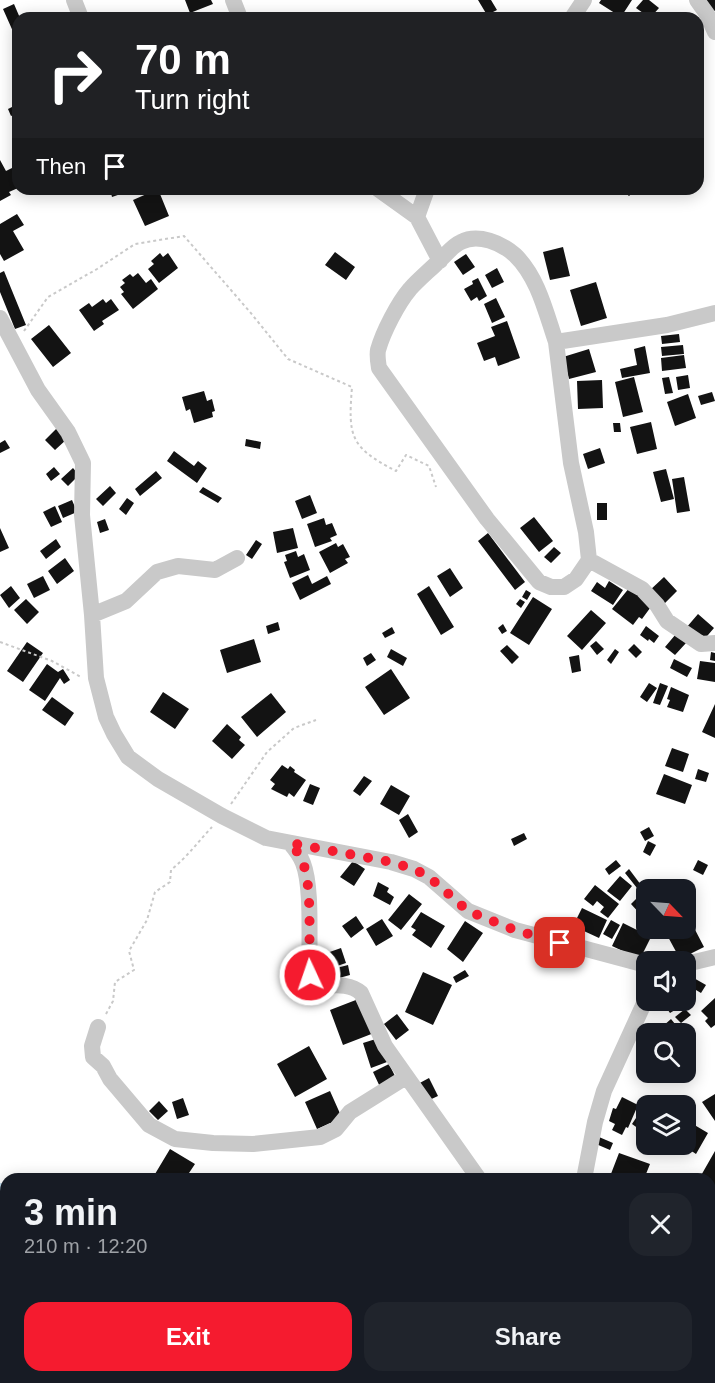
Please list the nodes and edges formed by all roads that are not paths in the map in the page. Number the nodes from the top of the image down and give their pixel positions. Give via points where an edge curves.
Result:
1 (697, 0) edge
2 (715, 32) edge
3 (386, 195) edge
4 (425, 195) edge
5 (417, 217) junction
6 (440, 261) junction
7 (715, 313) edge
8 (0, 318) edge
9 (556, 342) junction
10 (237, 558) dead end
11 (589, 560) junction
12 (92, 615) junction
13 (715, 643) edge
14 (290, 843) junction
15 (715, 957) edge
16 (636, 962) edge
17 (696, 962) edge
18 (641, 1011) edge
19 (98, 1027) road end
20 (406, 1077) junction
21 (475, 1173) edge
22 (585, 1173) edge

1 - 2 street
3 - 5 street
4 - 5 street
5 - 6 street
6 - 9 street via 460,242 472,239 490,240 514,254 532,278
6 - 11 street via 398,307 377,352 379,368 487,519 539,582 551,587 564,586 576,579
7 - 9 street via 667,325
8 - 12 street via 83,463 82,515
9 - 11 street via 571,463
10 - 12 street via 215,570 178,566 157,572 126,600
11 - 13 street via 642,590 668,621 701,644
12 - 14 street via 96,678 106,717 128,757 222,816 266,838
14 - 16 street via 414,869 468,911 515,930
14 - 20 street via 300,854 306,874 313,983 317,987 355,987 361,993 385,1046
15 - 17 street
18 - 22 street via 604,1091
19 - 20 street via 93,1057 149,1125 175,1139 253,1144 321,1137 336,1129 350,1112
20 - 21 street

